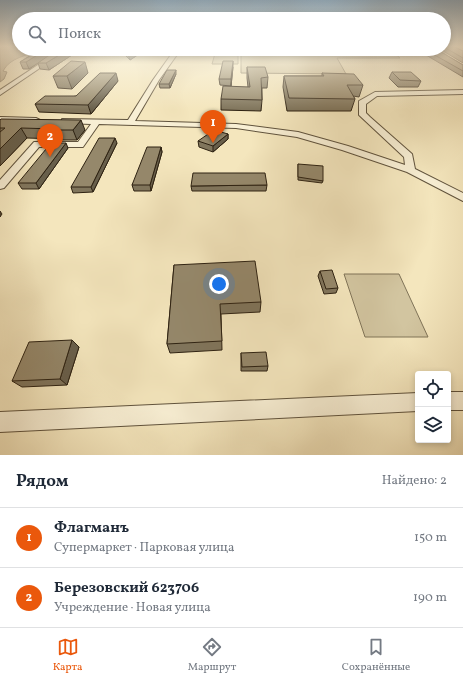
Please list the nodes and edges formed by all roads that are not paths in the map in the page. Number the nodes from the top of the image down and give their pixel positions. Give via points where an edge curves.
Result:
1 (38, 67) edge
2 (165, 67) edge
3 (463, 92) edge
4 (0, 93) edge
5 (0, 119) edge
6 (43, 120) edge
7 (58, 121) edge
8 (131, 121) junction
9 (97, 122) junction
10 (410, 170) junction
11 (0, 186) edge
12 (463, 197) edge
13 (451, 401) edge
14 (463, 401) edge
15 (415, 402) edge
16 (0, 422) edge

1 - 4 street
2 - 8 street
3 - 10 street via 375,94 362,103 362,113 367,119 409,156
5 - 6 street
7 - 9 street
8 - 9 street
8 - 10 street via 279,131 345,148
9 - 11 street via 80,145 37,144
10 - 12 street
13 - 14 street
15 - 16 street

